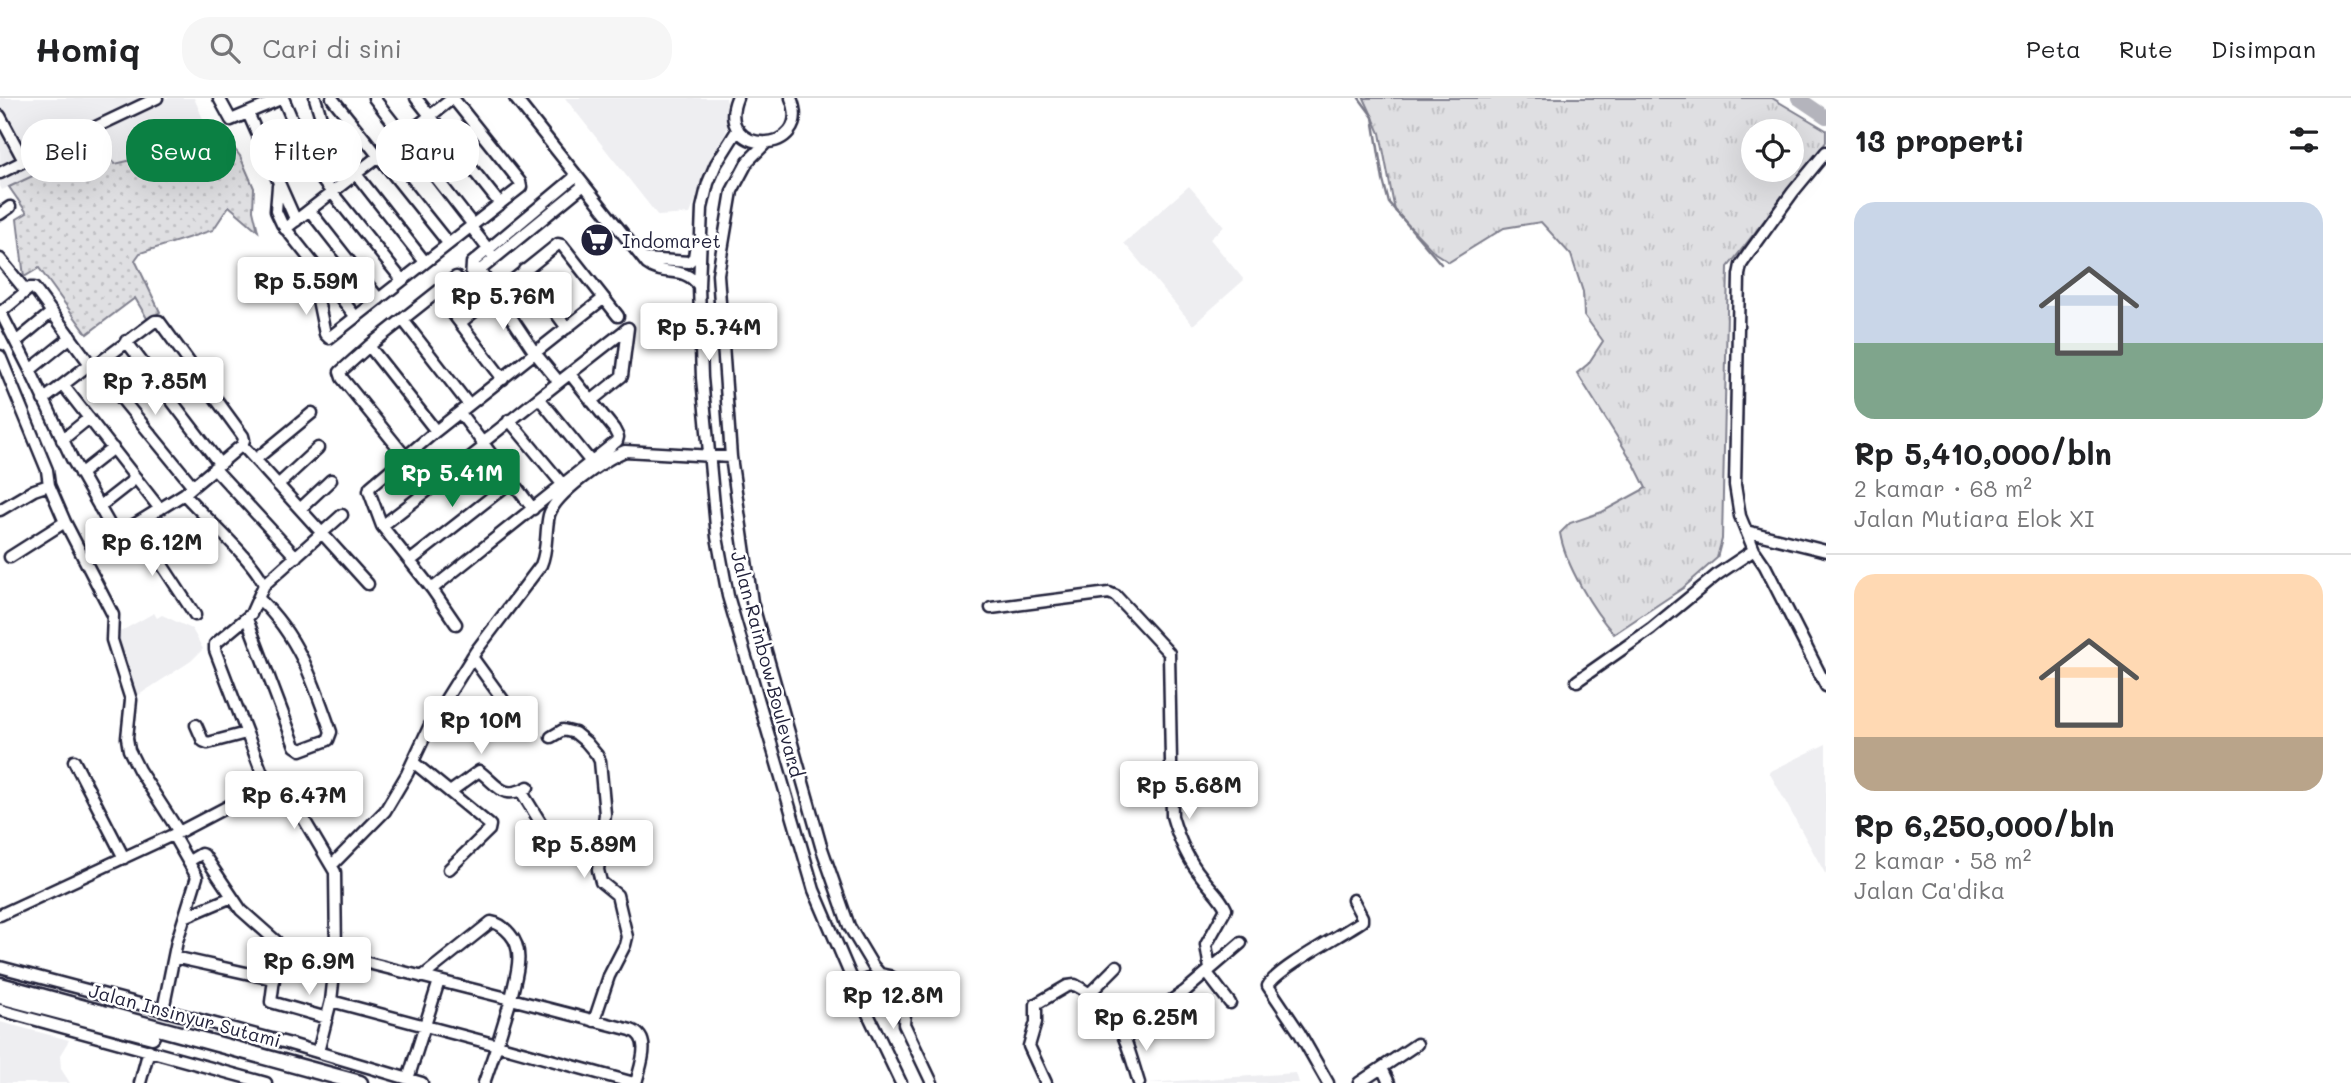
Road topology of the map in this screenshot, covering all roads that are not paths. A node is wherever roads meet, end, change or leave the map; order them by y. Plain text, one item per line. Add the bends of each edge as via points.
1 (157, 98) edge
2 (219, 98) edge
3 (251, 98) edge
4 (283, 98) edge
5 (315, 98) edge
6 (332, 98) edge
7 (373, 98) edge
8 (416, 98) edge
9 (453, 98) edge
10 (515, 98) edge
11 (736, 98) edge
12 (803, 98) edge
13 (793, 102) edge
14 (252, 111) junction
15 (0, 116) edge
16 (431, 117) junction
17 (112, 119) edge
18 (321, 119) edge
19 (390, 119) edge
20 (428, 119) edge
21 (738, 129) junction
22 (765, 144) junction
23 (1826, 152) edge
24 (376, 153) edge
25 (21, 155) edge
26 (376, 159) edge
27 (21, 162) edge
28 (362, 170) edge
29 (0, 173) edge
30 (576, 176) junction
31 (347, 182) edge
32 (362, 182) edge
33 (399, 182) edge
34 (439, 182) edge
35 (584, 185) junction
36 (278, 186) junction
37 (333, 193) junction
38 (500, 204) junction
39 (543, 204) junction
40 (10, 207) dead end
41 (702, 208) junction
42 (310, 211) junction
43 (551, 212) junction
44 (0, 214) edge
45 (296, 222) junction
46 (472, 226) junction
47 (523, 228) junction
48 (285, 229) junction
49 (448, 243) junction
50 (492, 253) junction
51 (0, 259) edge
52 (644, 259) junction
53 (310, 261) junction
54 (425, 262) junction
55 (524, 270) junction
56 (456, 277) dead end
57 (402, 280) junction
58 (699, 286) junction
59 (26, 291) junction
60 (437, 293) junction
61 (492, 297) junction
62 (604, 298) junction
63 (379, 299) junction
64 (0, 311) edge
65 (52, 312) junction
66 (618, 316) dead end
67 (356, 317) junction
68 (403, 320) junction
69 (460, 323) junction
70 (567, 328) junction
71 (71, 337) junction
72 (17, 341) junction
73 (126, 341) junction
74 (369, 346) junction
75 (535, 353) junction
76 (0, 356) edge
77 (93, 365) junction
78 (30, 370) junction
79 (569, 373) junction
80 (503, 379) junction
81 (558, 382) junction
82 (63, 385) junction
83 (539, 398) junction
84 (43, 400) junction
85 (592, 401) junction
86 (469, 405) junction
87 (312, 413) dead end
88 (460, 413) junction
89 (89, 418) junction
90 (509, 420) junction
91 (436, 431) junction
92 (62, 440) junction
93 (242, 445) junction
94 (484, 445) junction
95 (318, 448) dead end
96 (113, 449) junction
97 (405, 456) junction
98 (710, 457) junction
99 (731, 457) junction
100 (256, 459) junction
101 (591, 462) junction
102 (216, 465) junction
103 (80, 474) junction
104 (136, 478) junction
105 (331, 480) dead end
106 (512, 481) junction
107 (49, 485) junction
108 (278, 485) junction
109 (563, 485) junction
110 (193, 486) junction
111 (184, 494) junction
112 (99, 507) junction
113 (160, 509) junction
114 (300, 509) junction
115 (0, 510) edge
116 (530, 511) junction
117 (342, 515) dead end
118 (65, 523) junction
119 (136, 525) junction
120 (382, 526) junction
121 (1746, 531) junction
122 (323, 533) junction
123 (1754, 550) junction
124 (1826, 551) edge
125 (10, 557) dead end
126 (296, 557) junction
127 (410, 561) junction
128 (368, 584) dead end
129 (264, 585) junction
130 (432, 589) junction
131 (260, 599) junction
132 (992, 608) dead end
133 (195, 615) dead end
134 (247, 619) junction
135 (456, 624) dead end
136 (472, 657) junction
137 (1577, 681) dead end
138 (1826, 686) edge
139 (196, 725) dead end
140 (530, 727) dead end
141 (246, 733) junction
142 (551, 737) dead end
143 (74, 761) dead end
144 (413, 762) junction
145 (267, 786) junction
146 (450, 792) junction
147 (176, 833) junction
148 (566, 837) dead end
149 (124, 858) junction
150 (189, 861) junction
151 (332, 864) junction
152 (449, 869) dead end
153 (232, 897) junction
154 (1353, 900) dead end
155 (0, 915) edge
156 (187, 916) junction
157 (1241, 943) dead end
158 (336, 955) junction
159 (174, 957) junction
160 (1117, 966) dead end
161 (0, 967) edge
162 (1209, 971) junction
163 (880, 974) junction
164 (422, 977) junction
165 (273, 979) junction
166 (439, 981) junction
167 (0, 985) edge
168 (858, 993) junction
169 (1090, 993) junction
170 (0, 996) edge
171 (511, 999) junction
172 (331, 1001) junction
173 (1230, 1003) dead end
174 (0, 1010) edge
175 (163, 1010) junction
176 (327, 1018) junction
177 (594, 1021) junction
178 (426, 1027) junction
179 (1123, 1033) junction
180 (1417, 1044) dead end
181 (496, 1045) junction
182 (149, 1050) junction
183 (318, 1052) junction
184 (1382, 1068) junction
185 (408, 1079) junction
186 (141, 1083) edge
187 (265, 1083) edge
188 (326, 1083) edge
189 (360, 1083) edge
190 (422, 1083) edge
191 (484, 1083) edge
192 (635, 1083) edge
193 (901, 1083) edge
194 (932, 1083) edge
195 (1046, 1083) edge
196 (1139, 1083) edge
197 (1328, 1083) edge
198 (1359, 1083) edge
199 (1389, 1083) edge

1 - 17 street
2 - 14 street via 233,120
3 - 14 street
4 - 14 street
4 - 37 street via 311,163
5 - 18 street
6 - 24 street
7 - 19 street
8 - 16 street
9 - 16 street
9 - 38 street via 522,185
10 - 30 street
11 - 21 street via 733,114
12 - 13 street
13 - 22 street, Jalan Rainbow Boulevard via 791,129
14 - 36 street
15 - 25 street
16 - 20 street
16 - 38 street
21 - 22 street via 749,140
21 - 41 street, Jalan Rainbow Boulevard via 716,164
22 - 99 street, Jalan Rainbow Boulevard via 748,161 732,191 719,263
23 - 121 street via 1740,269 1735,485
26 - 28 street
27 - 29 street
30 - 35 street
30 - 39 street
31 - 37 street
32 - 54 street
33 - 49 street
34 - 46 street
35 - 43 street
35 - 52 street
36 - 45 street
36 - 48 street via 276,211
37 - 42 street
37 - 57 street
38 - 46 street
39 - 43 street
39 - 47 street
40 - 44 street
41 - 52 street via 695,253 689,262
41 - 58 street, Jalan Rainbow Boulevard
42 - 45 street
42 - 63 street
43 - 47 street
45 - 48 street
46 - 49 street
46 - 50 street
47 - 50 street
48 - 53 street
49 - 54 street
50 - 61 street via 476,267
51 - 59 street
52 - 58 street via 654,269 687,274
53 - 67 street
53 - 67 street via 326,336 331,337
54 - 57 street
55 - 61 street
55 - 62 street via 559,244
55 - 70 street
56 - 60 street
57 - 63 street
58 - 98 street, Jalan Rainbow Boulevard
59 - 64 street
59 - 65 street via 35,289
60 - 68 street
60 - 69 street
61 - 69 street
61 - 75 street
62 - 66 street
62 - 70 street
63 - 67 street
64 - 72 street
65 - 71 street
65 - 72 street
68 - 74 street
68 - 86 street
69 - 80 street
70 - 75 street
71 - 77 street
71 - 78 street
72 - 78 street
73 - 77 street
73 - 93 street via 147,324 159,321 243,436
73 - 102 street
74 - 91 street
74 - 97 street via 343,368 342,378
75 - 80 street
75 - 81 street
76 - 107 street
77 - 82 street
77 - 110 street
78 - 84 street
79 - 81 street
79 - 85 street
79 - 85 street via 628,328 622,376
80 - 86 street
81 - 83 street
82 - 84 street
82 - 89 street
83 - 90 street
83 - 101 street
84 - 92 street
85 - 101 street via 618,437
86 - 88 street
87 - 100 street
88 - 91 street
88 - 94 street
89 - 92 street
89 - 96 street
90 - 94 street
90 - 109 street
91 - 97 street
92 - 103 street
93 - 100 street
93 - 102 street
94 - 106 street
94 - 120 street
95 - 108 street
96 - 103 street
96 - 104 street
97 - 120 street via 369,489
98 - 99 street
98 - 136 street via 625,451 560,498 550,513 541,565
98 - 168 street, Jalan Rainbow Boulevard via 728,596 814,890
99 - 163 street, Jalan Rainbow Boulevard via 752,602 821,846 849,926
100 - 108 street
101 - 109 street
102 - 110 street
102 - 126 street
103 - 112 street
104 - 112 street
104 - 113 street
105 - 114 street
106 - 116 street
106 - 127 street
107 - 115 street
107 - 118 street
108 - 114 street
109 - 116 street
110 - 111 street
111 - 113 street
111 - 129 street
112 - 119 street via 116,536
113 - 119 street
114 - 122 street
116 - 130 street
117 - 122 street
118 - 125 street
118 - 147 street via 113,615 112,640 131,700 129,750
119 - 133 street
120 - 127 street
121 - 123 street
121 - 124 street
122 - 126 street
122 - 128 street
123 - 137 street
123 - 138 street
126 - 129 street
127 - 130 street
129 - 131 street
130 - 135 street
131 - 134 street
131 - 134 street via 304,659 331,732 328,740 301,750 295,746
132 - 162 street via 1109,593 1169,653 1172,816 1199,874 1226,909 1206,945
134 - 141 street via 214,646
136 - 140 street via 514,715
136 - 144 street
139 - 141 street via 208,743
141 - 145 street
142 - 177 street via 563,730 575,733 597,755 605,821 597,870 601,882 617,895 627,937
143 - 149 street
144 - 146 street
144 - 151 street via 384,811
145 - 147 street
145 - 151 street via 288,795
146 - 148 street via 480,771 505,792 524,789 547,833
146 - 152 street via 490,828
147 - 149 street
147 - 150 street
149 - 155 street
150 - 153 street via 204,855
150 - 156 street via 197,877
151 - 158 street
153 - 156 street
153 - 165 street via 276,941
154 - 197 street via 1362,921 1286,969 1268,986
156 - 159 street
157 - 162 street
158 - 164 street
158 - 172 street
159 - 165 street
159 - 175 street
160 - 169 street
161 - 175 street
162 - 173 street
162 - 179 street
163 - 168 street via 864,981
163 - 194 street via 902,984 907,992 904,1024
164 - 166 street
164 - 171 street via 483,926 495,922 519,947
165 - 176 street via 270,998 274,1003
166 - 171 street
166 - 178 street
167 - 189 highway, Jalan Insinyur Sutami
168 - 193 street, Jalan Rainbow Boulevard
169 - 179 street via 1107,1007
169 - 195 street via 1072,985 1036,1004 1029,1046
170 - 188 highway, Jalan Insinyur Sutami
171 - 177 street
171 - 181 street
172 - 176 street
172 - 178 street
174 - 182 street
175 - 183 street
176 - 183 street
177 - 192 street via 642,1036 643,1055
178 - 181 street
178 - 185 street
179 - 196 street
180 - 184 street
181 - 191 street
181 - 192 street
182 - 186 street
182 - 187 street
183 - 185 street
184 - 198 street
184 - 199 street
185 - 190 street

